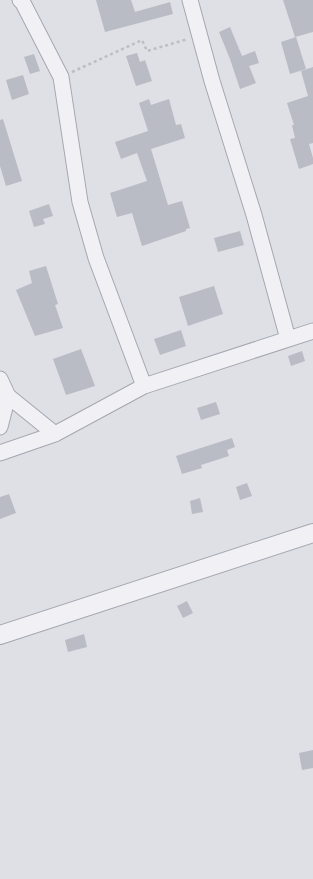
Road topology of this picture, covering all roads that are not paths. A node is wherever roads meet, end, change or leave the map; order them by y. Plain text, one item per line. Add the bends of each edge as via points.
1 (20, 0) edge
2 (190, 0) edge
3 (313, 331) edge
4 (288, 339) junction
5 (0, 379) edge
6 (144, 386) junction
7 (8, 396) junction
8 (0, 427) edge
9 (55, 434) junction
10 (0, 453) edge
11 (313, 533) edge
12 (0, 635) edge

1 - 6 street via 61,77 80,202 96,258
2 - 4 street
3 - 4 street
4 - 6 street
5 - 7 street
6 - 9 street
7 - 8 street
7 - 9 street
9 - 10 street
11 - 12 street

